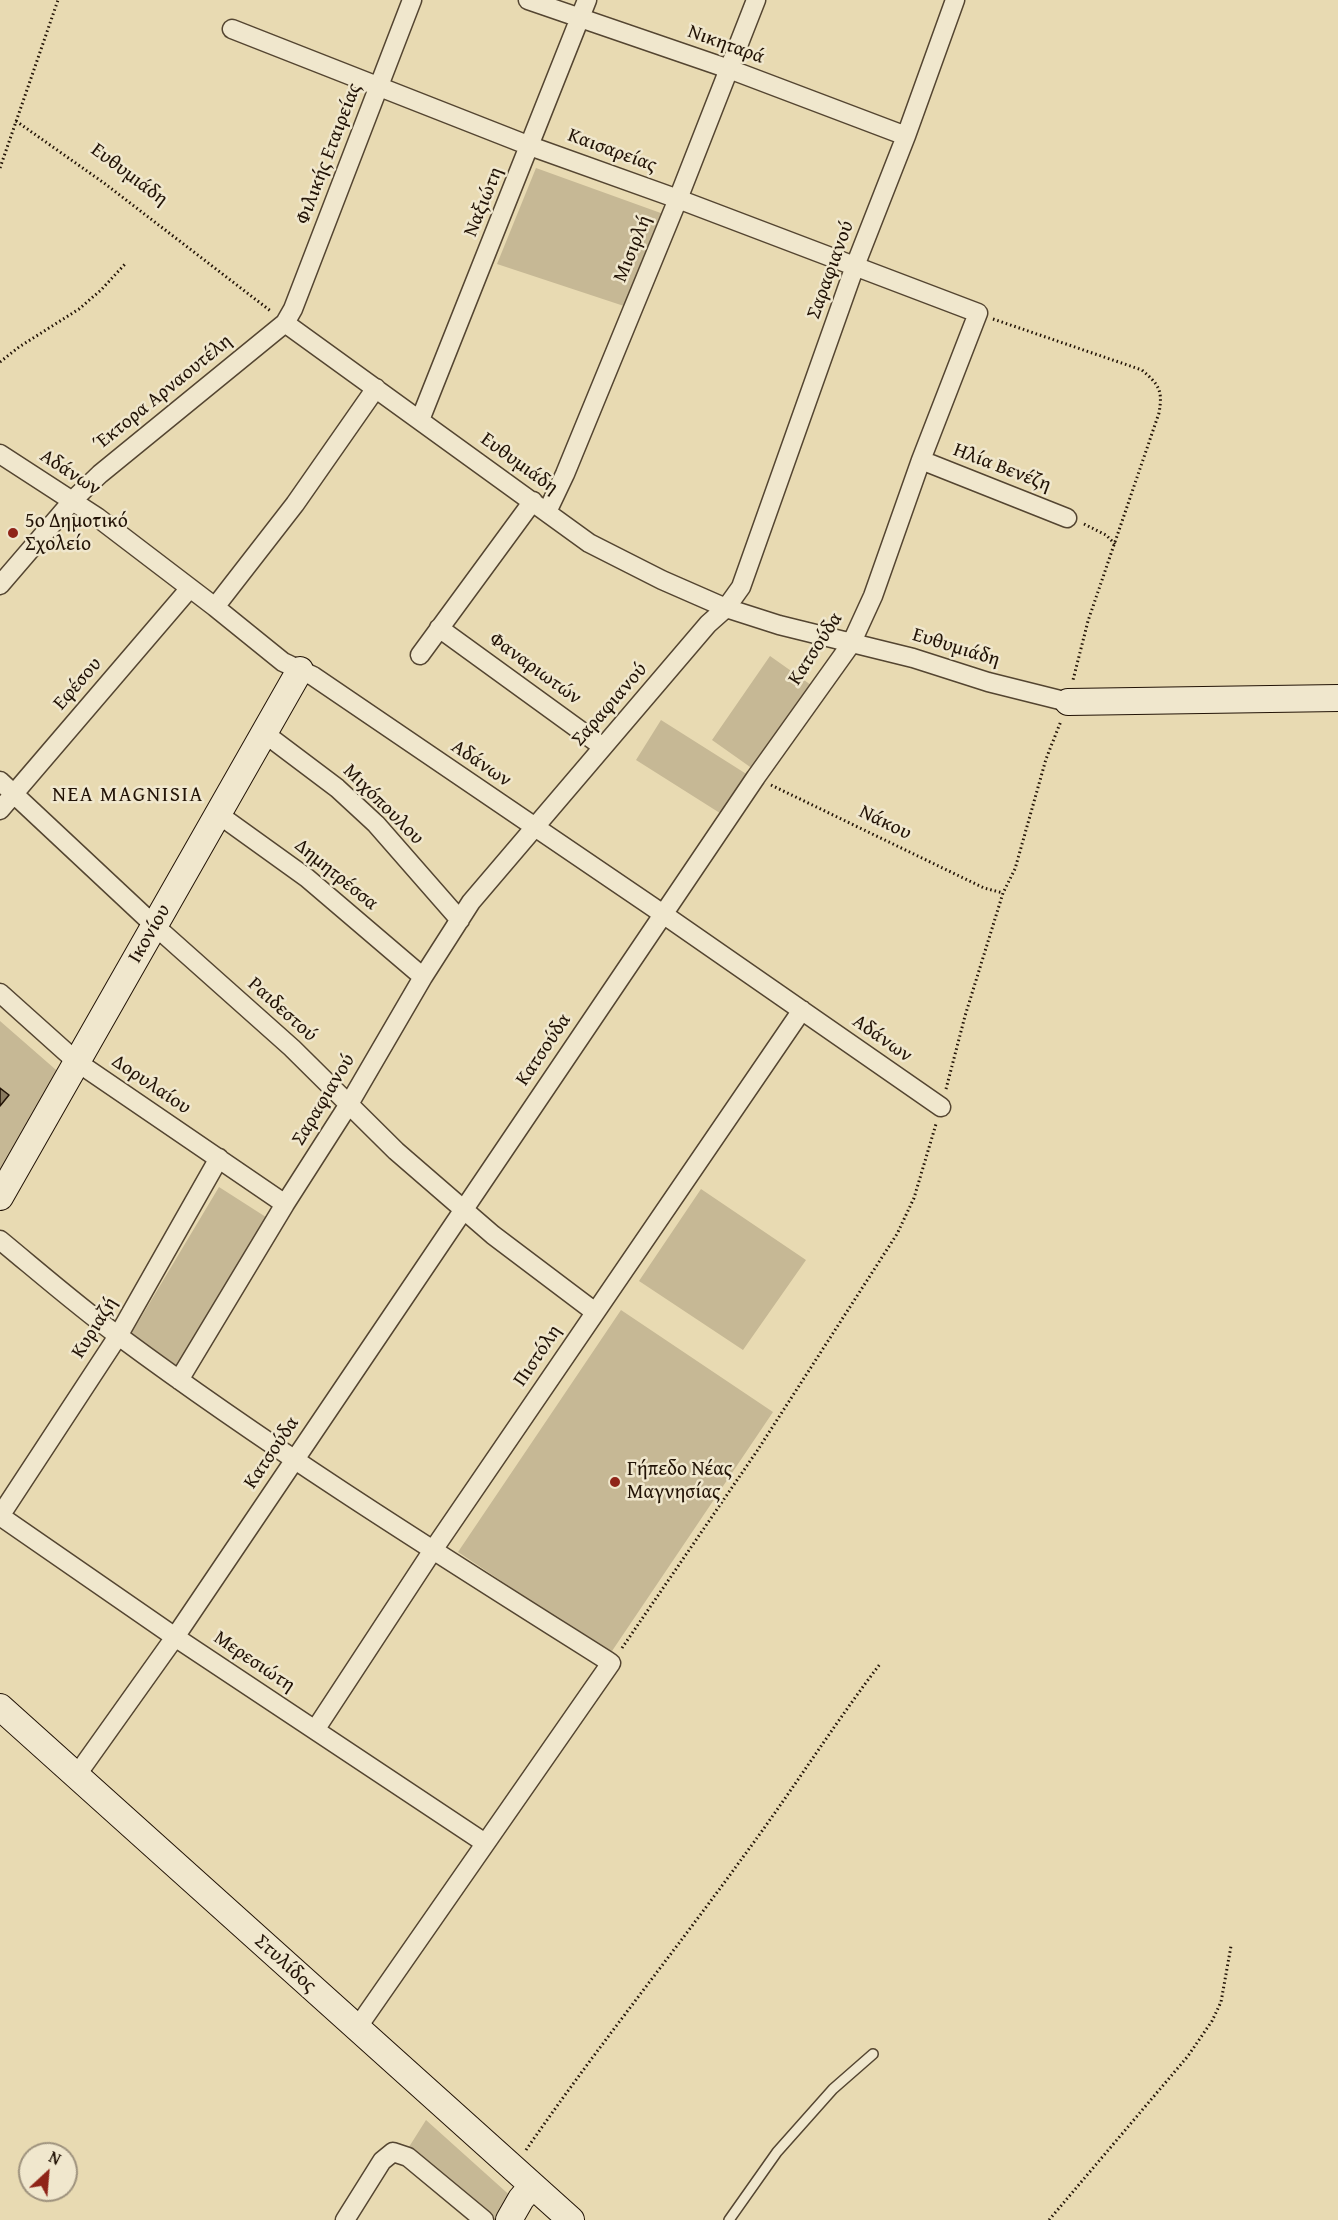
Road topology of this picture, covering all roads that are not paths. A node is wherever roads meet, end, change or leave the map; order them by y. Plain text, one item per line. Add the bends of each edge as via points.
1 (412, 0) edge
2 (528, 0) edge
3 (587, 0) edge
4 (756, 0) edge
5 (955, 0) edge
6 (580, 18) junction
7 (232, 29) dead end
8 (729, 69) junction
9 (379, 87) junction
10 (906, 136) junction
11 (530, 146) junction
12 (678, 199) junction
13 (855, 266) junction
14 (978, 313) joint
15 (285, 323) junction
16 (376, 388) junction
17 (420, 420) junction
18 (0, 454) edge
19 (921, 460) junction
20 (72, 500) junction
21 (540, 507) junction
22 (1067, 518) road end
23 (0, 585) edge
24 (190, 588) junction
25 (215, 607) junction
26 (726, 608) junction
27 (439, 628) junction
28 (850, 644) junction
29 (420, 655) dead end
30 (300, 670) junction
31 (1338, 698) edge
32 (1068, 702) joint
33 (264, 733) junction
34 (603, 747) junction
35 (0, 781) edge
36 (14, 793) junction
37 (0, 810) edge
38 (218, 814) junction
39 (534, 826) junction
40 (663, 914) junction
41 (460, 920) junction
42 (155, 926) junction
43 (423, 977) junction
44 (0, 993) edge
45 (802, 1010) junction
46 (77, 1062) junction
47 (349, 1104) junction
48 (941, 1107) road end
49 (219, 1158) junction
50 (0, 1197) edge
51 (285, 1204) junction
52 (463, 1210) junction
53 (0, 1240) edge
54 (595, 1312) junction
55 (118, 1336) junction
56 (179, 1380) junction
57 (295, 1459) junction
58 (0, 1516) edge
59 (433, 1550) junction
60 (176, 1637) junction
61 (0, 1707) edge
62 (315, 1730) junction
63 (76, 1776) junction
64 (485, 1842) junction
65 (357, 2028) junction
66 (873, 2054) dead end
67 (532, 2186) junction
68 (347, 2219) edge
69 (567, 2219) edge
70 (484, 2220) edge
71 (509, 2220) edge
72 (729, 2220) edge

1 - 9 street, Φιλικής Εταιρείας
2 - 6 street, Νικηταρά
3 - 6 street, Ναξιώτη
4 - 8 street, Μισιρλή
5 - 10 street, Σαραφιανού
6 - 8 street, Νικηταρά
6 - 11 street, Ναξιώτη
7 - 9 street, Καισαρείας
8 - 10 street, Νικηταρά
8 - 12 street, Μισιρλή
9 - 11 street, Καισαρείας
9 - 15 street, Φιλικής Εταιρείας
10 - 13 street, Σαραφιανού
11 - 12 street, Καισαρείας
11 - 17 street, Ναξιώτη
12 - 13 street, Καισαρείας
12 - 21 street, Μισιρλή via 565,474
13 - 14 street, Καισαρείας
13 - 26 street, Σαραφιανού via 741,587
14 - 19 street, Κατσούδα
15 - 16 street, Ευθυμιάδη
15 - 20 street, Έκτορα Αρναουτέλη
16 - 17 street, Ευθυμιάδη
16 - 25 street via 295,504
17 - 21 street, Ευθυμιάδη
18 - 20 street, Αδάνων
19 - 22 street, Ηλία Βενέζη
19 - 28 street, Κατσούδα via 873,596
20 - 23 street, Έκτορα Αρναουτέλη
20 - 24 street, Αδάνων
21 - 26 street, Ευθυμιάδη via 589,543
21 - 27 street, Μισιρλή
24 - 25 street, Αδάνων
24 - 36 street, Εφέσου
25 - 30 street, Αδάνων via 283,662
26 - 28 street, Ευθυμιάδη
26 - 34 street, Σαραφιανού
27 - 29 street, Μισιρλή
27 - 34 street, Φαναριωτών
28 - 32 street, Ευθυμιάδη
28 - 40 street, Κατσούδα
30 - 33 street, Ικονίου
30 - 39 street, Αδάνων
31 - 32 street
33 - 38 street, Ικονίου
33 - 41 street, Μιχόπουλου via 337,788 376,824
34 - 39 street, Σαραφιανού
35 - 36 street, Ραιδεστού
36 - 37 street, Εφέσου
36 - 42 street, Ραιδεστού
38 - 42 street, Ικονίου
38 - 43 street, Δημητρέσσα via 307,878
39 - 40 street, Αδάνων
39 - 41 street, Σαραφιανού
40 - 45 street, Αδάνων
40 - 52 street, Κατσούδα
41 - 43 street, Σαραφιανού
42 - 46 street, Ικονίου
42 - 47 street, Ραιδεστού
43 - 47 street, Σαραφιανού
44 - 46 street, Δορυλαίου
45 - 48 street, Αδάνων
45 - 54 street, Πιστόλη
46 - 49 street, Δορυλαίου
46 - 50 street, Ικονίου
47 - 51 street, Σαραφιανού
47 - 52 street, Ραιδεστού
49 - 51 street, Δορυλαίου
49 - 55 street, Κυριαζή
51 - 56 street, Σαραφιανού
52 - 54 street, Ραιδεστού
52 - 57 street, Κατσούδα
53 - 55 street
54 - 59 street, Πιστόλη
55 - 56 street
55 - 58 street, Κυριαζή
56 - 57 street
57 - 59 street
57 - 60 street, Κατσούδα
58 - 60 street, Μερεσιώτη
59 - 62 street, Πιστόλη
59 - 64 street via 611,1663
60 - 62 street, Μερεσιώτη
60 - 63 street, Κατσούδα
61 - 63 street, Στυλίδος
62 - 64 street, Μερεσιώτη
63 - 65 street, Στυλίδος
64 - 65 street
65 - 67 street, Στυλίδος
66 - 72 lane via 833,2089 777,2152
67 - 69 street, Στυλίδος
67 - 71 street
68 - 70 street via 382,2161 393,2152 408,2157

